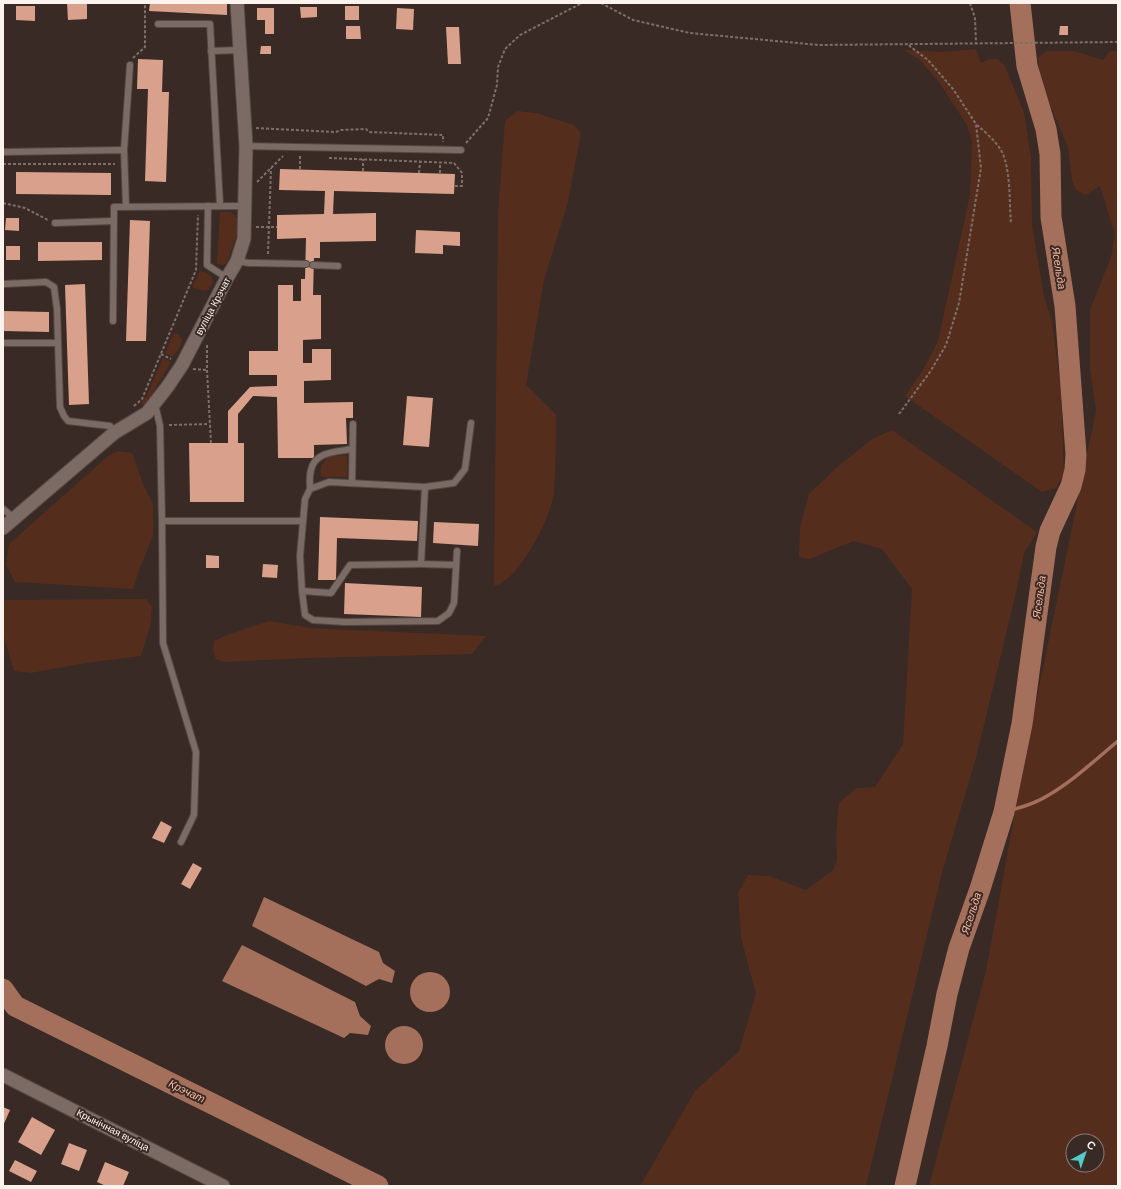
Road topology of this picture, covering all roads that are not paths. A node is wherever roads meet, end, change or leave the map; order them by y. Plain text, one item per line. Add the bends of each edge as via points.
1 (238, 3) edge
2 (158, 24) dead end
3 (240, 50) junction
4 (211, 51) junction
5 (130, 65) road end
6 (246, 146) junction
7 (124, 150) junction
8 (461, 150) road end
9 (3, 152) edge
10 (220, 205) junction
11 (126, 206) junction
12 (208, 206) junction
13 (245, 206) junction
14 (113, 221) junction
15 (55, 223) road end
16 (238, 261) junction
17 (306, 264) dead end
18 (313, 265) dead end
19 (338, 266) dead end
20 (227, 278) junction
21 (3, 284) edge
22 (113, 321) dead end
23 (58, 343) junction
24 (3, 344) edge
25 (155, 404) junction
26 (471, 423) dead end
27 (353, 424) dead end
28 (114, 433) junction
29 (352, 449) junction
30 (352, 483) junction
31 (425, 487) junction
32 (310, 489) junction
33 (3, 509) edge
34 (14, 518) junction
35 (162, 521) junction
36 (303, 521) junction
37 (3, 528) edge
38 (457, 551) dead end
39 (421, 564) junction
40 (456, 566) junction
41 (302, 591) junction
42 (181, 842) dead end
43 (3, 1075) edge
44 (223, 1186) edge

1 - 3 street, вуліца Крэчат
2 - 4 lane via 210,24
3 - 4 lane
3 - 6 street, вуліца Крэчат
4 - 10 lane
5 - 7 lane
6 - 8 lane
6 - 13 street, вуліца Крэчат
7 - 9 lane
7 - 11 lane
10 - 12 lane
10 - 13 lane
11 - 12 lane
11 - 14 lane via 114,207
12 - 20 lane via 207,265
13 - 16 street, вуліца Крэчат via 244,239
14 - 15 lane
14 - 22 lane
16 - 17 lane
16 - 20 street, вуліца Крэчат
18 - 19 lane
20 - 25 street, вуліца Крэчат via 182,365
21 - 23 lane via 46,282 54,287 58,309
23 - 24 lane
23 - 28 lane via 60,407 64,416 68,422 110,426
25 - 28 street, вуліца Крэчат via 147,413
25 - 35 lane via 160,426
26 - 31 lane via 465,469 454,483
27 - 29 lane
28 - 34 street, вуліца Крэчат
29 - 30 lane
29 - 32 lane via 323,454 311,470
30 - 31 lane
30 - 32 lane via 329,482
31 - 39 lane
32 - 36 lane via 305,499
33 - 34 lane
34 - 37 street, вуліца Крэчат
35 - 36 lane
35 - 42 lane via 163,643 196,752 194,815
36 - 41 lane via 300,556
38 - 40 lane
39 - 40 lane
39 - 41 lane via 350,565 331,594
40 - 41 lane via 454,603 448,613 438,621 313,620 306,615
43 - 44 street, Крынічная вуліца

